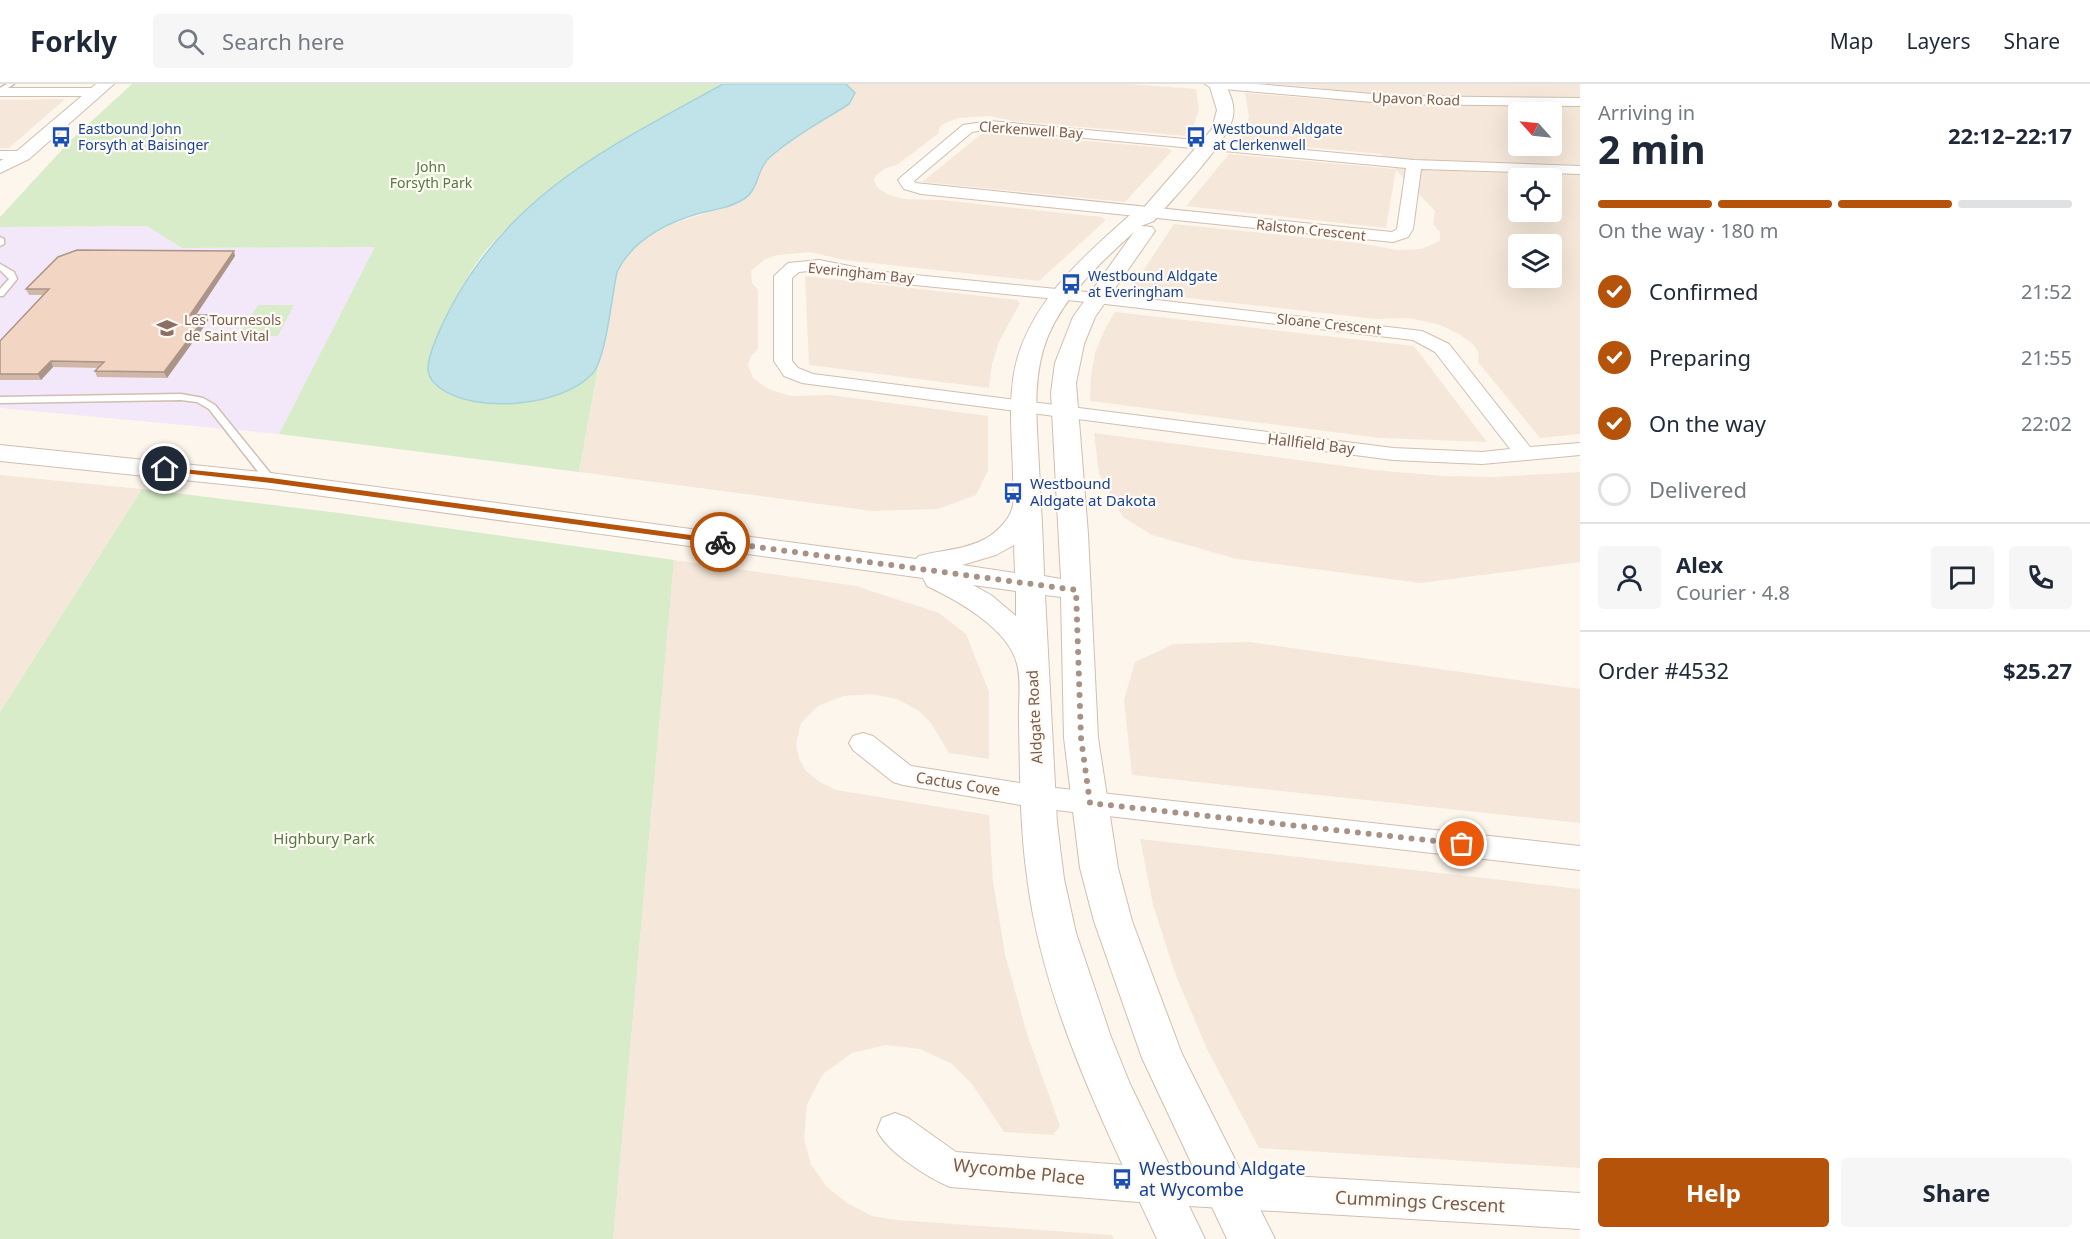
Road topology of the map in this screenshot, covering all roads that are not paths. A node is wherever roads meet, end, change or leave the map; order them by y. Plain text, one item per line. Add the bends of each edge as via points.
1 (11, 84) edge
2 (1211, 84) edge
3 (1217, 84) edge
4 (100, 88) edge
5 (0, 92) edge
6 (1580, 102) edge
7 (1208, 145) junction
8 (0, 155) edge
9 (23, 155) junction
10 (1414, 164) junction
11 (0, 168) edge
12 (1580, 170) edge
13 (0, 185) edge
14 (1148, 215) junction
15 (0, 266) edge
16 (0, 294) edge
17 (1079, 296) junction
18 (0, 400) edge
19 (1044, 409) junction
20 (1580, 449) edge
21 (0, 453) edge
22 (1525, 455) junction
23 (271, 481) junction
24 (1026, 509) junction
25 (894, 565) junction
26 (1029, 584) junction
27 (1076, 590) junction
28 (1033, 663) junction
29 (863, 743) dead end
30 (1064, 800) junction
31 (1580, 858) edge
32 (895, 1130) dead end
33 (1172, 1186) junction
34 (1227, 1190) junction
35 (1580, 1211) edge
36 (1181, 1239) edge
37 (1251, 1239) edge

1 - 5 lane
2 - 3 street, Upavon Road
3 - 6 street, Upavon Road via 1396,100
3 - 7 street, Aldgate Road via 1226,112 1224,124
4 - 5 street
4 - 9 street
7 - 10 street
7 - 14 street, Aldgate Road
7 - 14 street, Clerkenwell Bay via 973,126 906,180 909,186 921,189
8 - 9 street
9 - 11 street
9 - 13 street via 22,162
10 - 12 street
10 - 14 street, Ralston Crescent via 1406,229 1393,237
14 - 17 street, Aldgate Road via 1148,226
15 - 16 lane via 13,279
17 - 19 street, Aldgate Road via 1084,317 1069,353 1064,383
17 - 19 street, Everingham Bay via 875,276 819,265 794,267 783,276 783,361 790,372 809,379
17 - 22 street, Sloane Crescent via 1394,331 1428,339 1442,348
18 - 23 lane via 200,400 212,406
19 - 22 street, Hallfield Bay via 1393,454 1482,459
19 - 24 street, Aldgate Road
19 - 27 street, Aldgate Road
20 - 22 street, Hallfield Bay
21 - 23 street
23 - 25 street
24 - 25 street via 1003,540 983,550 940,561
24 - 26 street, Aldgate Road
25 - 26 street
25 - 28 street via 956,588 982,603 1017,634
26 - 27 street
26 - 28 street, Aldgate Road
27 - 30 street, Aldgate Road via 1081,738
28 - 30 street, Aldgate Road
29 - 30 street, Cactus Cove via 903,775
30 - 31 street, Cactus Cove
30 - 33 street, Aldgate Road via 1041,861 1050,914 1107,1084
30 - 34 street, Aldgate Road via 1102,878 1138,994 1164,1058
32 - 33 street, Wycombe Place via 950,1169
33 - 34 street, Cummings Crescent
33 - 36 street, Aldgate Road
34 - 35 street, Cummings Crescent
34 - 37 street, Aldgate Road

